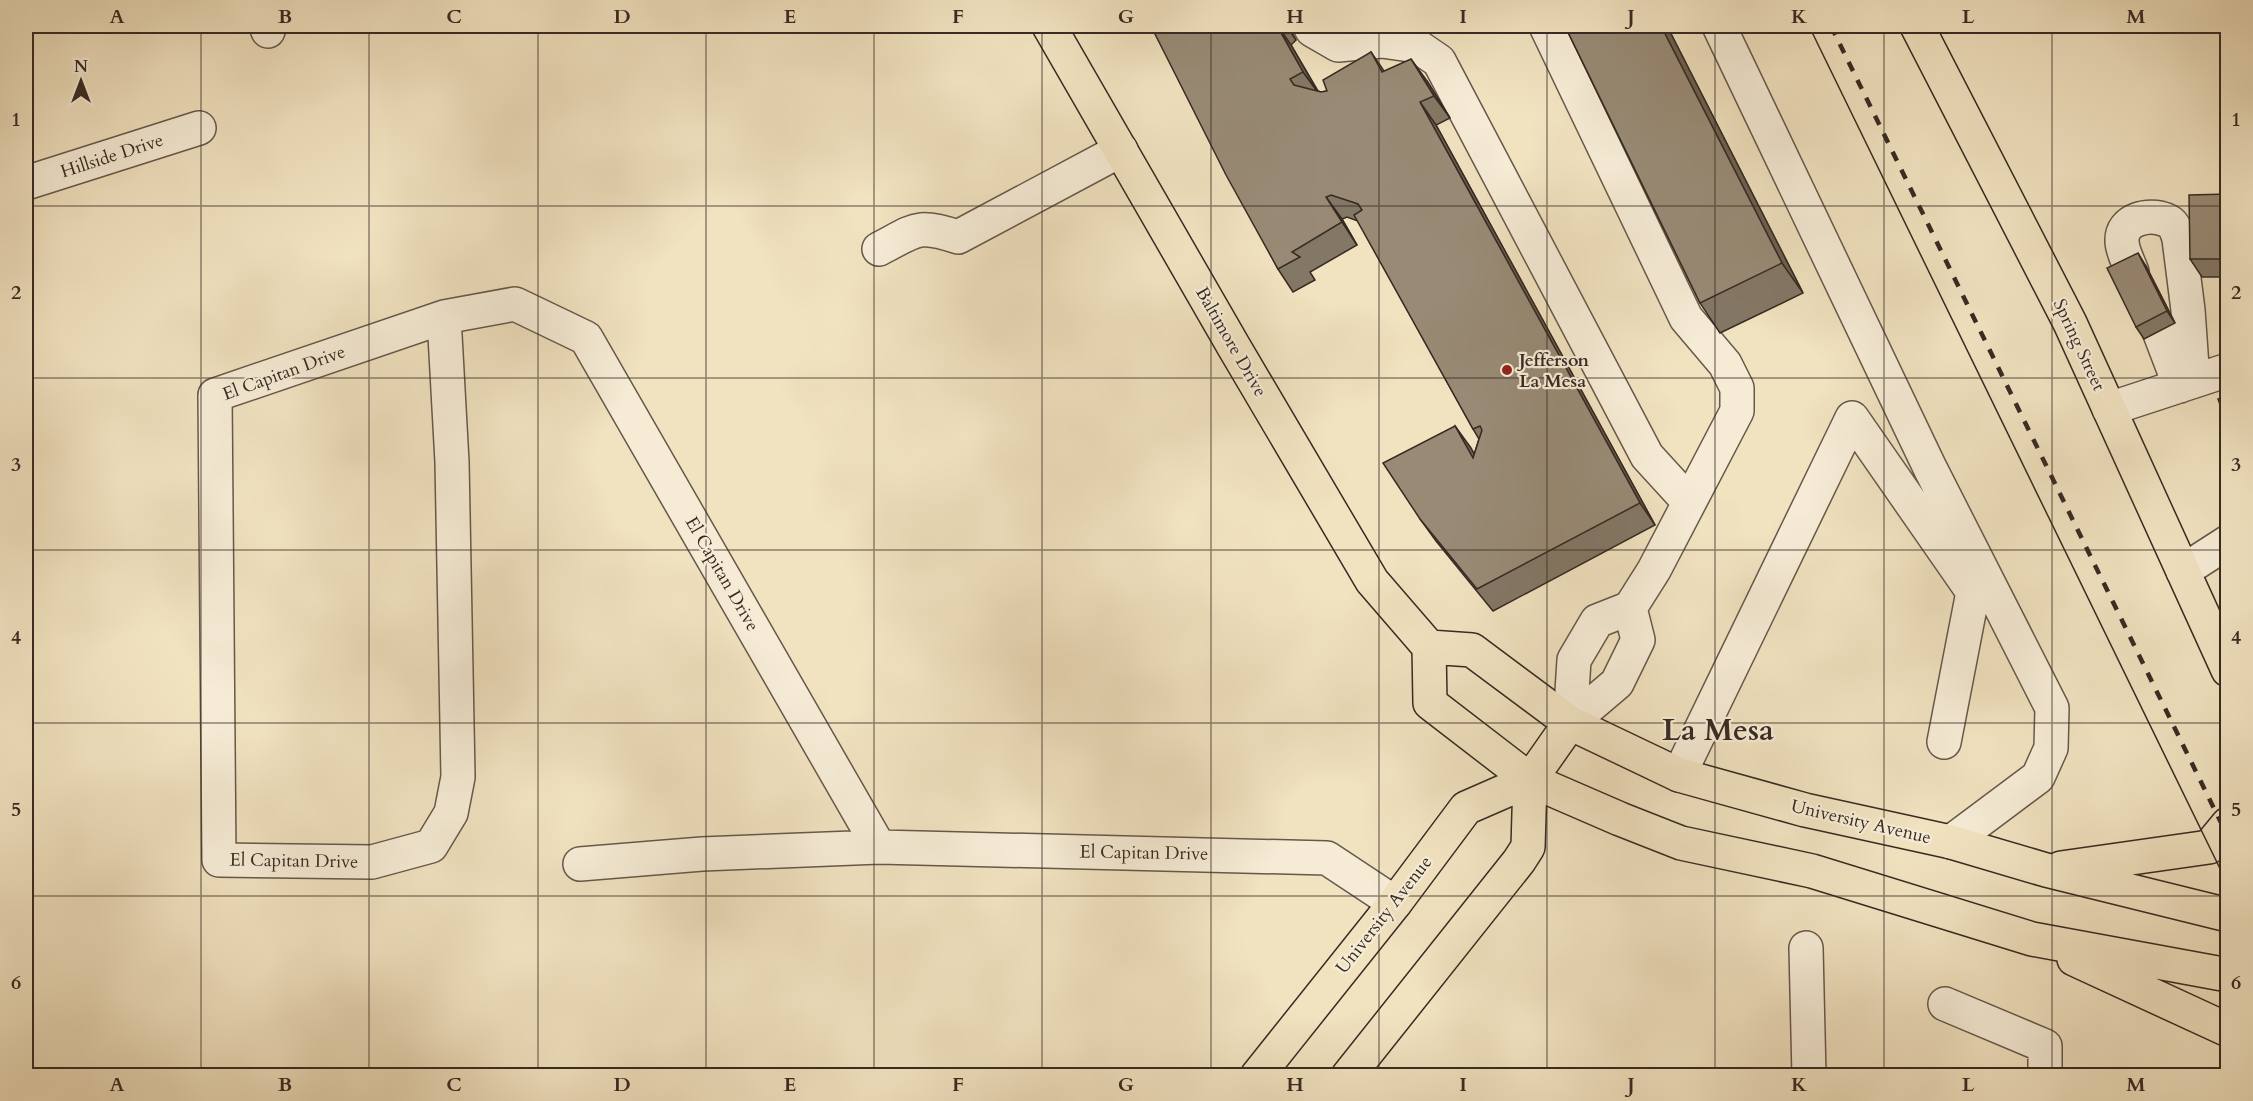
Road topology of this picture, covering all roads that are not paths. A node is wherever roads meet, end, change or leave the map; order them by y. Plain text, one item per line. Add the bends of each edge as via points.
1 (1049, 26) edge
2 (1310, 26) edge
3 (1546, 26) edge
4 (1719, 26) edge
5 (1917, 26) edge
6 (198, 128) dead end
7 (1121, 150) junction
8 (26, 183) edge
9 (879, 249) dead end
10 (2132, 272) edge
11 (444, 317) junction
12 (2159, 331) edge
13 (2228, 370) edge
14 (2187, 384) junction
15 (2109, 409) junction
16 (1689, 502) junction
17 (2228, 542) edge
18 (2183, 571) junction
19 (1630, 608) junction
20 (1429, 647) junction
21 (2228, 670) edge
22 (1570, 723) junction
23 (1944, 742) dead end
24 (1679, 775) junction
25 (1530, 780) junction
26 (2228, 824) edge
27 (1951, 842) junction
28 (879, 847) junction
29 (580, 864) dead end
30 (2046, 870) junction
31 (1395, 903) junction
32 (2228, 915) edge
33 (2032, 939) junction
34 (1806, 948) dead end
35 (2228, 975) edge
36 (1945, 1004) dead end
37 (2228, 1030) edge
38 (1257, 1076) edge
39 (1348, 1076) edge
40 (1809, 1076) edge
41 (2045, 1076) edge

1 - 7 main road, Baltimore Drive
2 - 16 street via 1338,45 1382,41 1417,46 1439,61 1647,456
3 - 16 street via 1686,318 1725,364 1737,388 1737,411
4 - 27 street via 1930,468 2052,708 2051,748 2038,777
5 - 15 main road, Spring Street via 2070,323
6 - 8 street, Hillside Drive
7 - 9 street via 958,237 932,228 919,229
7 - 20 main road, Baltimore Drive via 1372,581
10 - 14 street via 2121,242 2128,224 2137,219 2166,220 2179,239 2188,310
11 - 11 street, El Capitan Drive via 215,395 219,860 372,862 431,846 451,813 458,777 452,462
11 - 28 street, El Capitan Drive via 515,304 586,338
12 - 14 street
13 - 14 street
14 - 15 street
15 - 18 main road, Spring Street
16 - 19 street
17 - 18 street
18 - 21 main road, Spring Street
19 - 22 street via 1638,640 1617,683
19 - 22 street via 1597,621 1574,660
20 - 22 main road via 1472,650
20 - 25 main road via 1430,703
22 - 24 main road, University Avenue
22 - 25 main road
23 - 24 street via 1973,592 1852,418
24 - 27 main road, University Avenue via 1805,810
25 - 31 main road, University Avenue via 1466,808
25 - 33 main road via 1681,843 1812,871
25 - 39 main road via 1528,847
26 - 30 main road via 2209,847
27 - 30 main road, University Avenue
28 - 29 street, El Capitan Drive via 702,854
28 - 31 street, El Capitan Drive via 1327,858
30 - 32 main road, University Avenue
31 - 38 main road, University Avenue
33 - 35 main road
33 - 37 main road
34 - 40 street
36 - 41 street via 2045,1046

